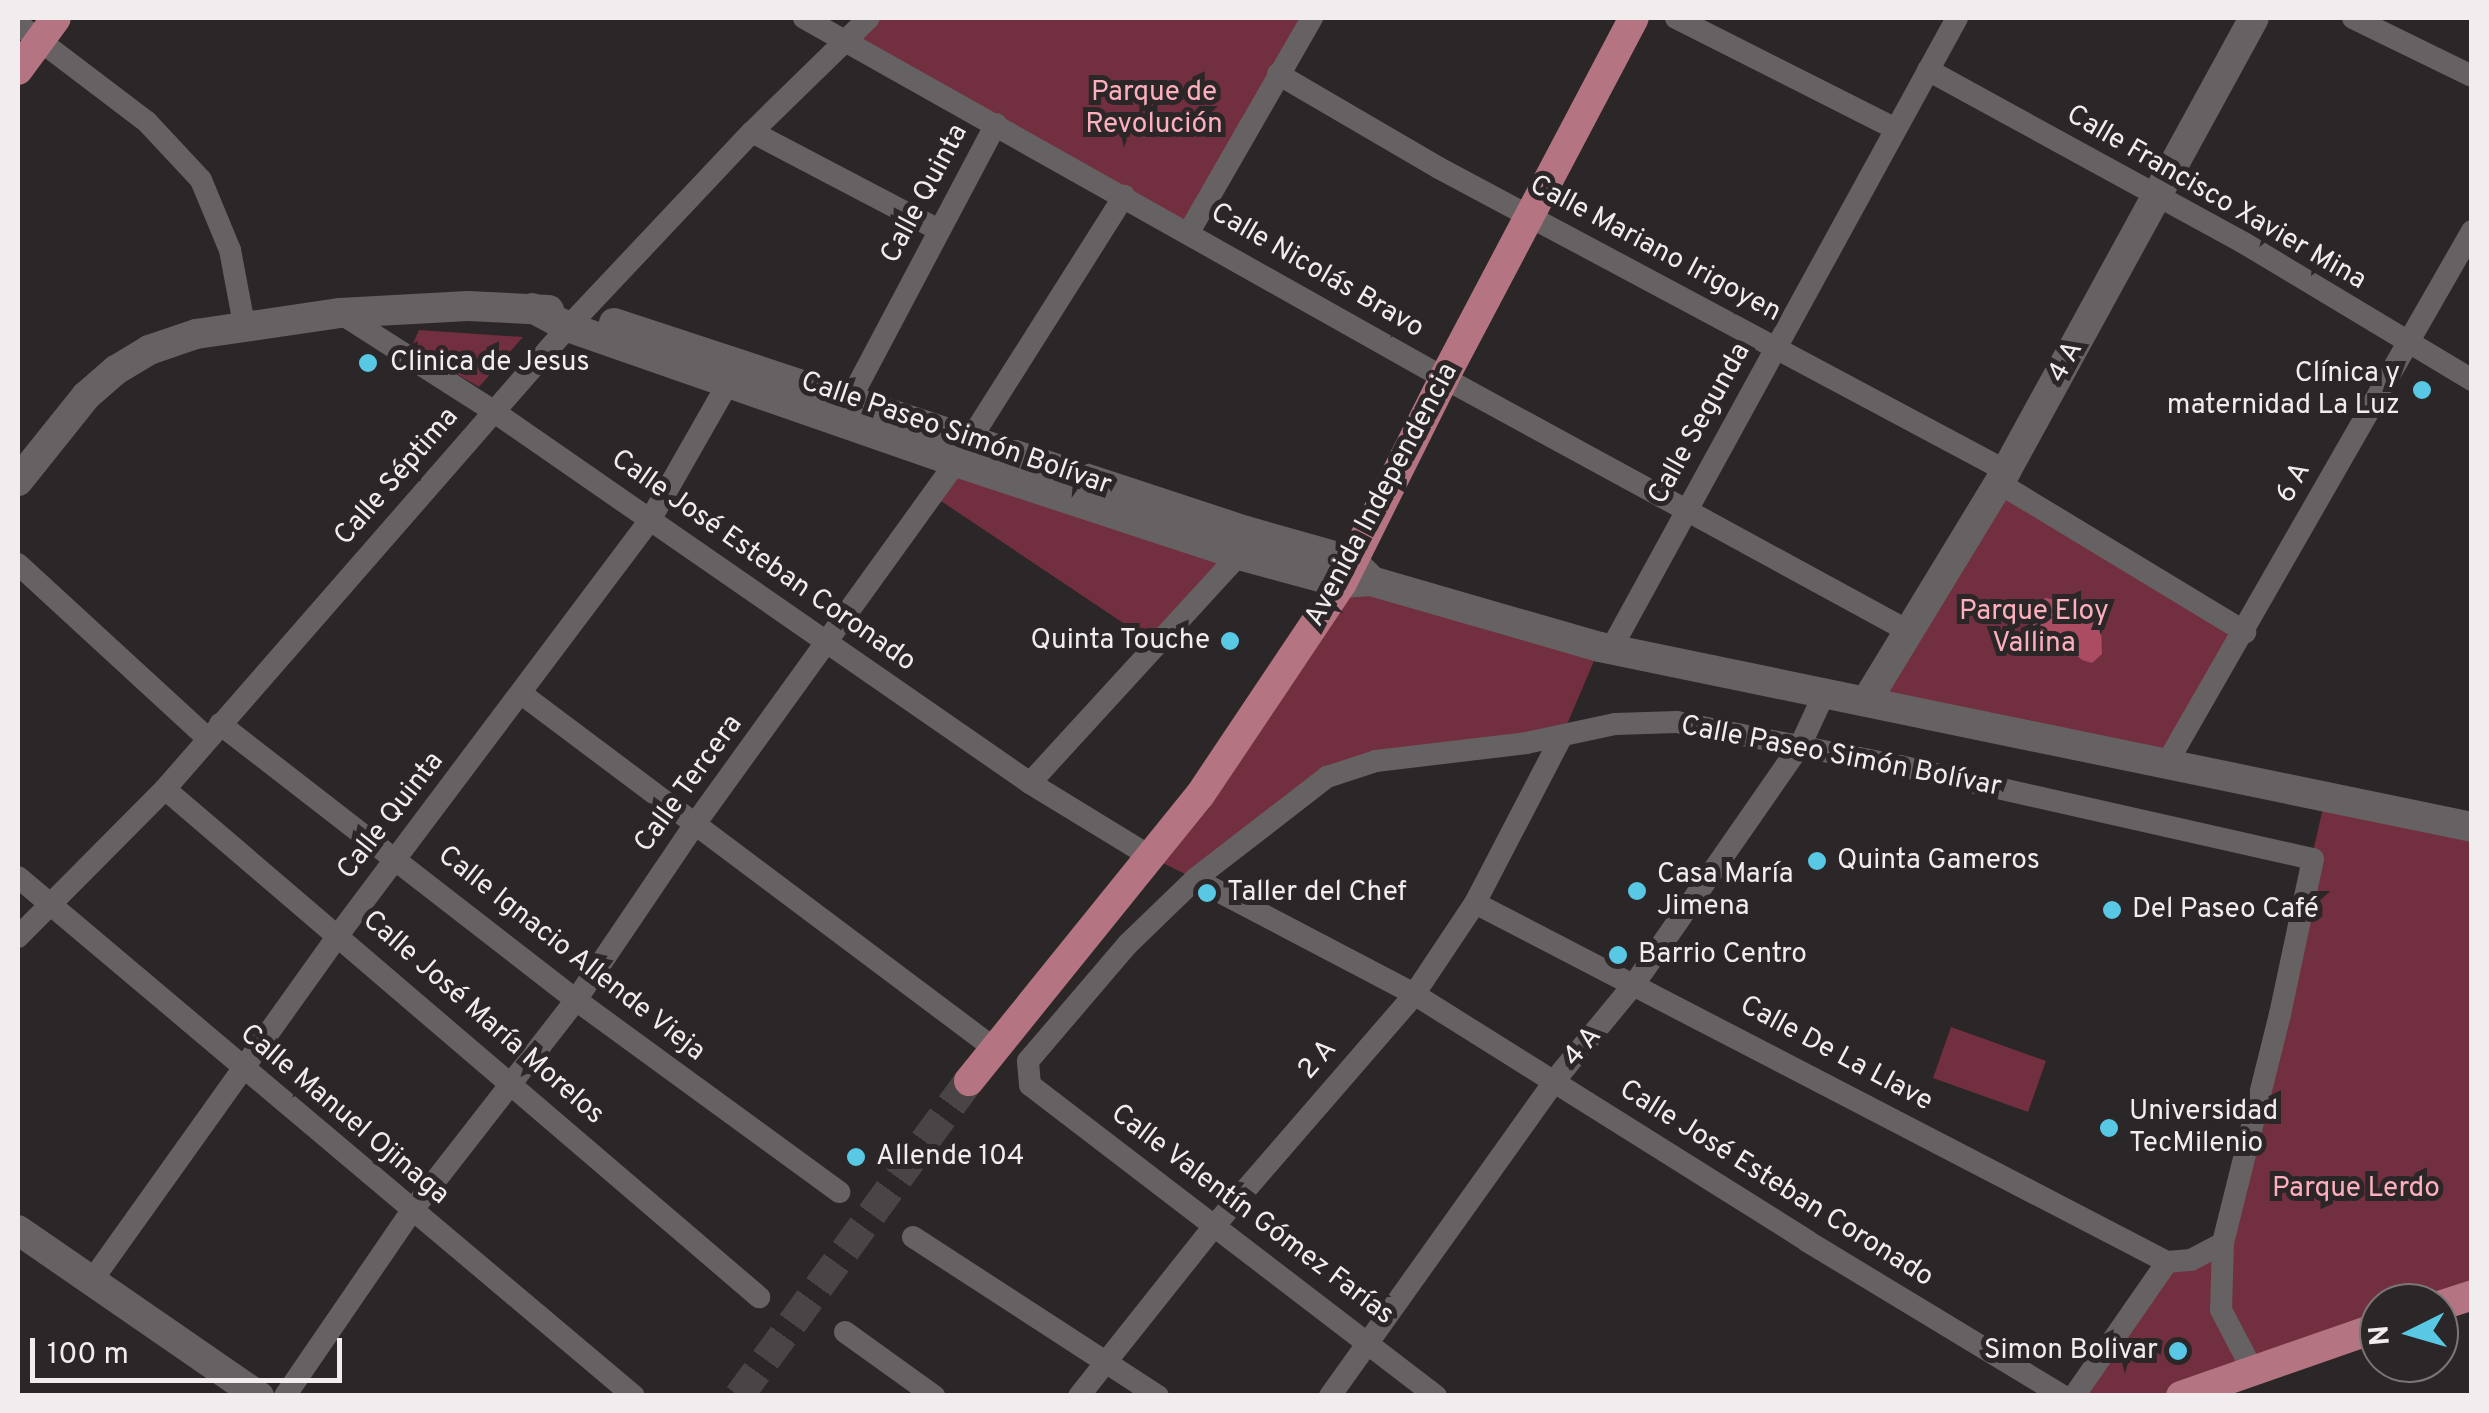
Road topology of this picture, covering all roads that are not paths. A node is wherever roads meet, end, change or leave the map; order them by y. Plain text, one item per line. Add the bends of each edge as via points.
1 (804, 18) edge
2 (869, 18) edge
3 (1312, 18) edge
4 (1634, 18) edge
5 (1676, 18) edge
6 (1957, 18) edge
7 (2254, 18) edge
8 (2353, 18) edge
9 (38, 26) edge
10 (848, 41) junction
11 (18, 70) edge
12 (1928, 70) junction
13 (1278, 74) junction
14 (2472, 76) edge
15 (996, 124) junction
16 (1896, 129) junction
17 (752, 132) junction
18 (2156, 195) junction
19 (1124, 196) junction
20 (1529, 217) junction
21 (939, 230) junction
22 (2472, 231) edge
23 (1189, 232) junction
24 (340, 312) junction
25 (575, 320) junction
26 (244, 324) junction
27 (2406, 345) junction
28 (1776, 346) junction
29 (734, 373) junction
30 (1444, 378) junction
31 (2472, 380) edge
32 (845, 409) junction
33 (493, 411) junction
34 (963, 450) junction
35 (2003, 477) junction
36 (18, 480) edge
37 (1686, 512) junction
38 (650, 520) junction
39 (1239, 555) junction
40 (18, 564) edge
41 (1355, 575) junction
42 (1908, 631) junction
43 (2244, 632) junction
44 (829, 642) junction
45 (1611, 649) junction
46 (1825, 692) junction
47 (522, 695) junction
48 (1867, 700) junction
49 (213, 731) junction
50 (1562, 736) junction
51 (1800, 746) junction
52 (2167, 763) junction
53 (1030, 784) junction
54 (165, 789) junction
55 (695, 824) junction
56 (2472, 827) edge
57 (397, 858) junction
58 (1152, 858) junction
59 (18, 877) edge
60 (1195, 879) junction
61 (1475, 904) junction
62 (49, 905) junction
63 (339, 934) junction
64 (18, 937) edge
65 (1635, 983) junction
66 (1414, 994) junction
67 (576, 1000) junction
68 (996, 1049) junction
69 (243, 1068) junction
70 (1555, 1080) junction
71 (969, 1081) tunnel mouth
72 (514, 1083) junction
73 (1030, 1085) joint
74 (839, 1192) dead end
75 (410, 1212) junction
76 (1214, 1224) junction
77 (18, 1230) edge
78 (913, 1237) dead end
79 (2223, 1244) junction
80 (2167, 1262) junction
81 (93, 1279) junction
82 (759, 1297) dead end
83 (845, 1332) dead end
84 (2359, 1334) edge
85 (1370, 1341) junction
86 (1104, 1362) junction
87 (2253, 1371) junction
88 (259, 1396) edge
89 (285, 1396) edge
90 (634, 1396) edge
91 (934, 1396) edge
92 (1079, 1396) edge
93 (1158, 1396) edge
94 (1330, 1396) edge
95 (1436, 1396) edge
96 (2063, 1396) edge
97 (2074, 1396) edge
98 (2182, 1396) edge

1 - 10 street, Calle Nicolás Bravo
2 - 10 street, Calle Séptima
3 - 13 street
4 - 20 main road, Avenida Independencia
5 - 16 street
6 - 12 street, Calle Segunda
7 - 18 main road, 4 A
8 - 14 street
9 - 11 main road
9 - 26 street via 201,180 230,250
10 - 15 street, Calle Nicolás Bravo
10 - 17 street, Calle Séptima
12 - 16 street, Calle Segunda
12 - 18 street, Calle Francisco Xavier Mina
13 - 20 street, Calle Mariano Irigoyen
13 - 23 street
15 - 19 street, Calle Nicolás Bravo
15 - 21 street, Calle Quinta
16 - 28 street, Calle Segunda
17 - 21 street
17 - 25 street, Calle Séptima
18 - 27 street, Calle Francisco Xavier Mina
18 - 35 main road, 4 A
19 - 23 street, Calle Nicolás Bravo
19 - 34 street, Calle Tercera
20 - 28 street, Calle Mariano Irigoyen
20 - 30 main road, Avenida Independencia
21 - 32 street, Calle Quinta
22 - 27 street, 6 A
23 - 30 street, Calle Nicolás Bravo
24 - 25 main road, Calle Paseo Simón Bolívar via 532,308
24 - 26 main road, Calle Paseo Simón Bolívar
24 - 33 street, Calle José Esteban Coronado
25 - 29 main road, Calle Paseo Simón Bolívar
25 - 33 street, Calle Séptima
26 - 36 main road, Calle Paseo Simón Bolívar via 149,350 116,370 86,396
27 - 31 street, Calle Francisco Xavier Mina
27 - 43 street, 6 A
28 - 35 street, Calle Mariano Irigoyen
28 - 37 street, Calle Segunda
29 - 32 main road, Calle Paseo Simón Bolívar
29 - 38 street, Calle Quinta
30 - 37 street, Calle Nicolás Bravo
30 - 41 main road, Avenida Independencia
32 - 34 main road, Calle Paseo Simón Bolívar
33 - 38 street, Calle José Esteban Coronado
33 - 49 street, Calle Séptima
34 - 39 main road, Calle Paseo Simón Bolívar
34 - 41 main road, Calle Paseo Simón Bolívar via 1246,531
34 - 44 street, Calle Tercera
35 - 42 main road, 4 A
35 - 43 street, Calle Mariano Irigoyen
37 - 42 street, Calle Nicolás Bravo
37 - 45 street, Calle Segunda
38 - 44 street, Calle José Esteban Coronado
38 - 47 street, Calle Quinta
39 - 41 main road, Calle Paseo Simón Bolívar
39 - 53 street
40 - 49 street, Calle Ignacio Allende Vieja
41 - 45 main road, Calle Paseo Simón Bolívar
41 - 58 main road, Avenida Independencia
42 - 48 main road, 4 A
43 - 52 street, 6 A
44 - 53 street, Calle José Esteban Coronado
44 - 55 street, Calle Tercera
45 - 46 main road, Calle Paseo Simón Bolívar
46 - 48 main road, Calle Paseo Simón Bolívar
46 - 51 street, 4 A
47 - 55 street
47 - 57 street, Calle Quinta
48 - 52 main road, Calle Paseo Simón Bolívar
49 - 54 street, Calle Séptima
49 - 57 street, Calle Ignacio Allende Vieja
50 - 51 street, Calle Paseo Simón Bolívar via 1615,724 1677,722
50 - 60 street, Calle Paseo Simón Bolívar via 1345,769
50 - 61 street, 2 A
51 - 65 street, 4 A
51 - 79 street, Calle Paseo Simón Bolívar via 2312,859
52 - 56 main road, Calle Paseo Simón Bolívar
53 - 58 street, Calle José Esteban Coronado
54 - 62 street, Calle Séptima
54 - 63 street, Calle José María Morelos
55 - 67 street, Calle Tercera
55 - 68 street
57 - 63 street, Calle Quinta
57 - 67 street, Calle Ignacio Allende Vieja
58 - 68 main road, Avenida Independencia
59 - 62 street, Calle Manuel Ojinaga
60 - 66 street, Calle José Esteban Coronado
60 - 73 street, Calle Paseo Simón Bolívar via 1128,944 1028,1061
61 - 65 street, Calle De La Llave
61 - 66 street, 2 A
62 - 64 street, Calle Séptima
62 - 69 street, Calle Manuel Ojinaga
63 - 69 street, Calle Quinta
63 - 72 street, Calle José María Morelos
65 - 70 street, 4 A
65 - 80 street, Calle De La Llave
66 - 70 street, Calle José Esteban Coronado
66 - 76 street, 2 A
67 - 72 street, Calle Tercera
67 - 74 street, Calle Ignacio Allende Vieja
68 - 71 main road, Avenida Independencia
69 - 75 street, Calle Manuel Ojinaga
69 - 81 street, Calle Quinta
70 - 85 street, 4 A
70 - 96 street, Calle José Esteban Coronado
72 - 75 street, Calle Tercera
72 - 82 street, Calle José María Morelos
73 - 76 street, Calle Valentín Gómez Farías
75 - 89 street, Calle Tercera
75 - 90 street, Calle Manuel Ojinaga
76 - 85 street, Calle Valentín Gómez Farías
76 - 86 street, 2 A
77 - 81 main road
78 - 86 street
79 - 80 street via 2190,1260
79 - 87 street via 2220,1310
80 - 97 street
81 - 88 main road
83 - 91 street
84 - 87 main road
85 - 94 street, 4 A
85 - 95 street, Calle Valentín Gómez Farías
86 - 92 street, 2 A
86 - 93 street
87 - 98 main road

